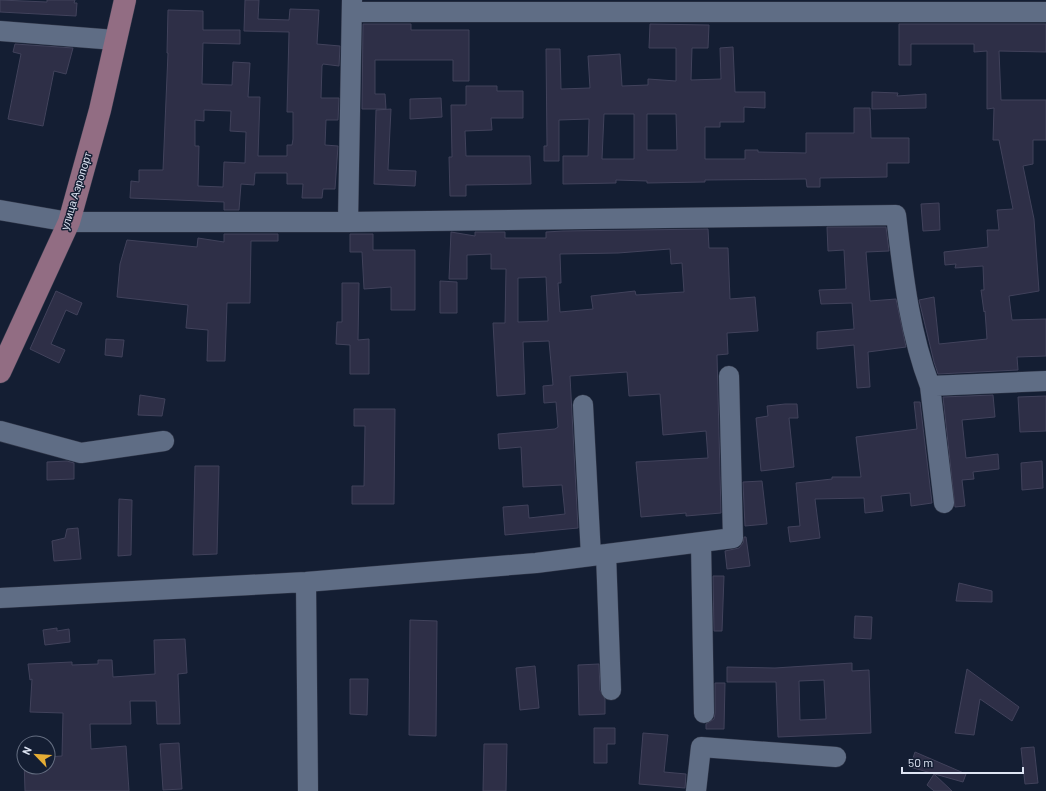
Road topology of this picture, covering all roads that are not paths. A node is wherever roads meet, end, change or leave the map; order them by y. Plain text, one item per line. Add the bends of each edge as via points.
1 (125, 0) edge
2 (352, 6) edge
3 (1046, 12) edge
4 (0, 31) edge
5 (115, 40) junction
6 (0, 210) edge
7 (69, 222) junction
8 (348, 222) junction
9 (0, 372) edge
10 (729, 376) dead end
11 (1046, 381) edge
12 (930, 386) junction
13 (583, 405) dead end
14 (0, 431) edge
15 (164, 441) dead end
16 (944, 503) dead end
17 (701, 542) junction
18 (599, 555) junction
19 (306, 582) junction
20 (0, 598) edge
21 (611, 690) dead end
22 (704, 713) dead end
23 (836, 757) dead end
24 (308, 791) edge
25 (696, 791) edge

1 - 5 main road, улица Аэропорт
2 - 3 street
2 - 8 street
4 - 5 street
5 - 7 main road, улица Аэропорт via 100,110
6 - 7 street
7 - 8 street
7 - 9 main road, улица Аэропорт
8 - 12 street via 896,215 911,324
10 - 17 street via 733,538
11 - 12 street
12 - 16 street
13 - 18 street
14 - 15 street via 82,453
17 - 18 street
17 - 22 street
18 - 19 street via 536,563
18 - 21 street
19 - 20 street
19 - 24 street
23 - 25 street via 701,747

